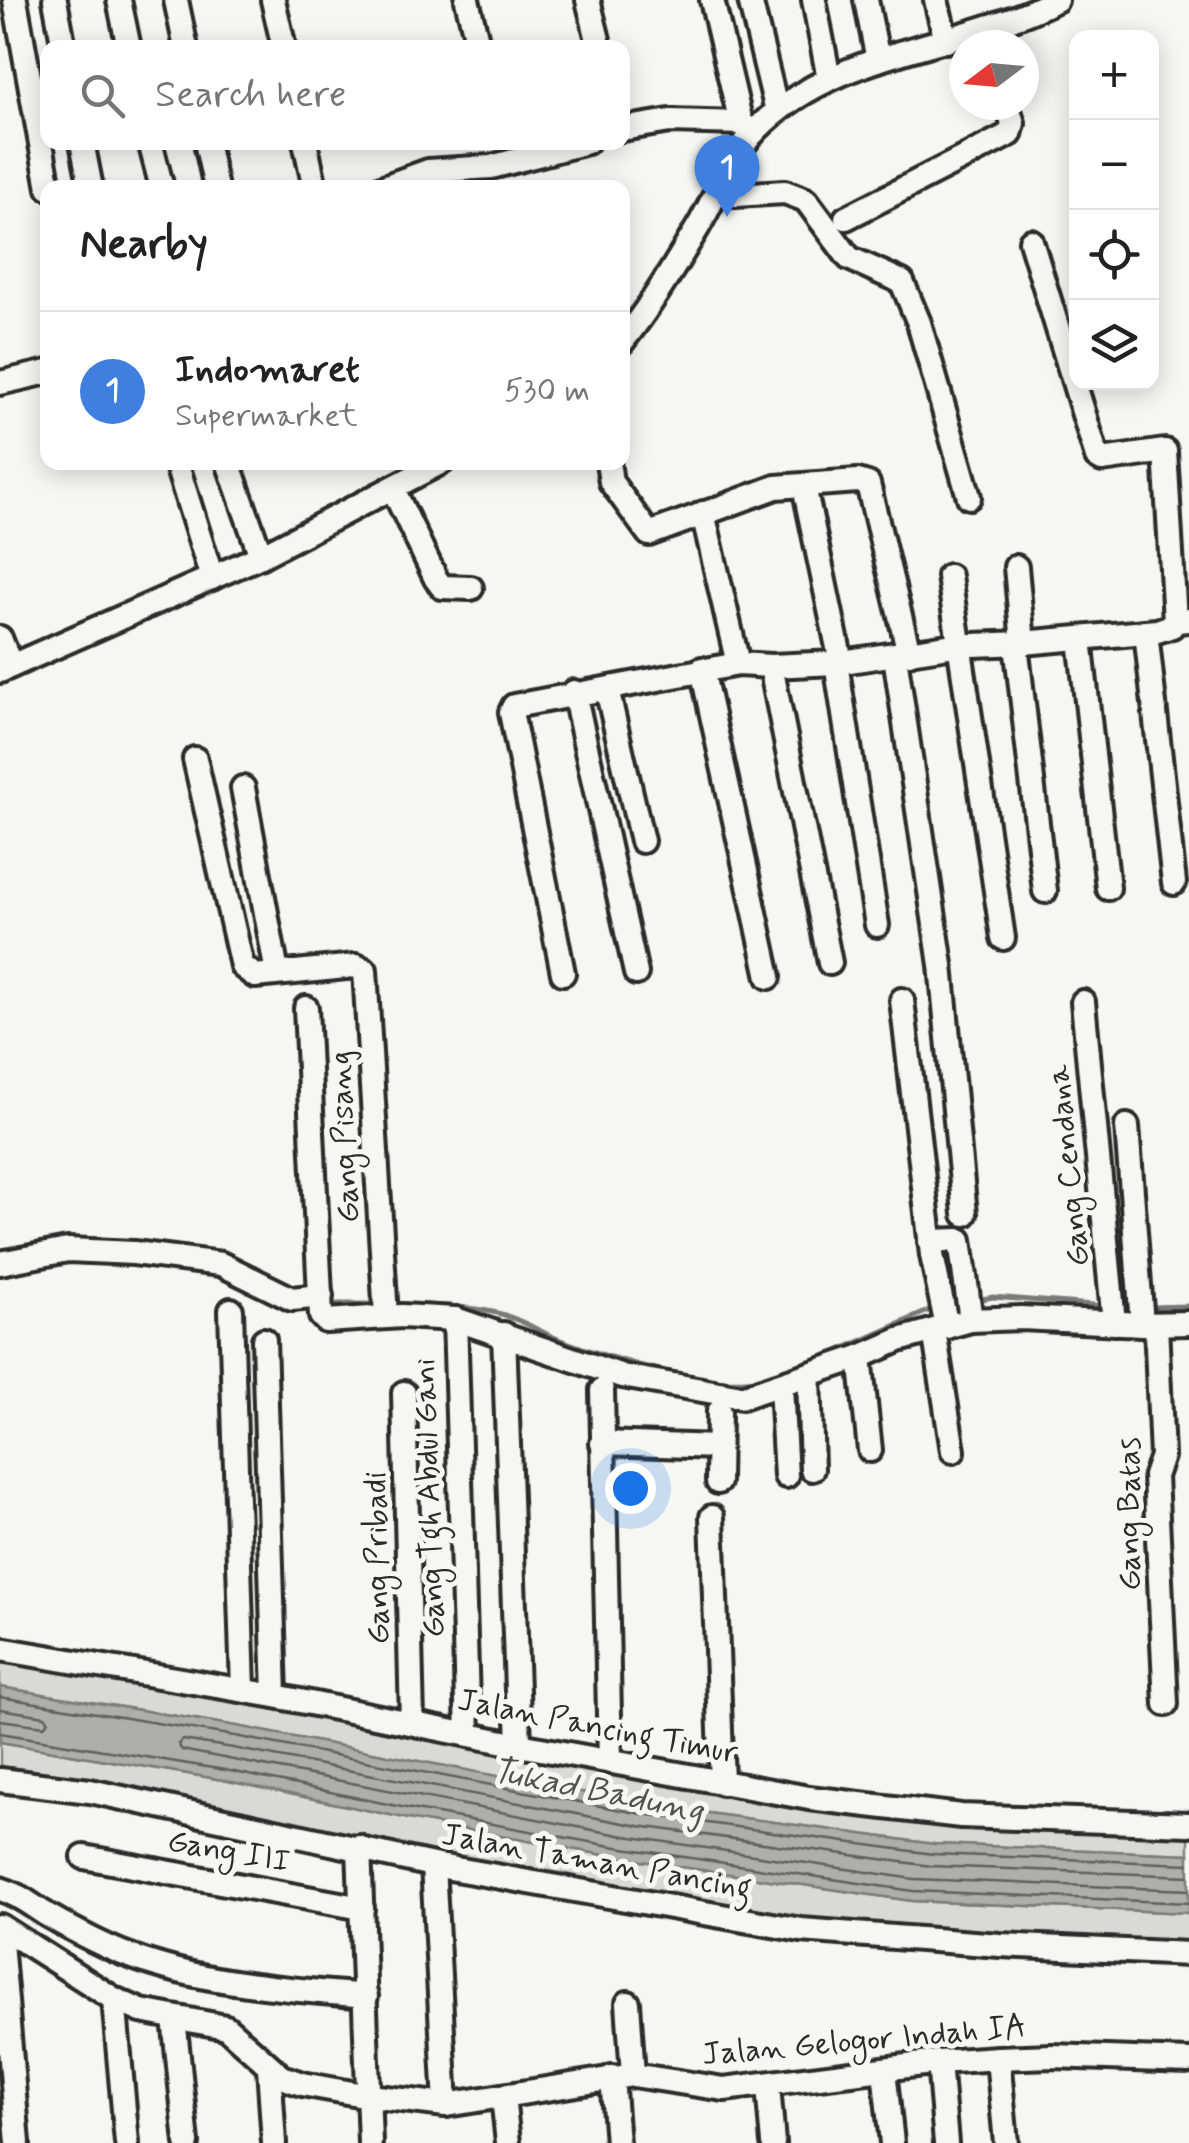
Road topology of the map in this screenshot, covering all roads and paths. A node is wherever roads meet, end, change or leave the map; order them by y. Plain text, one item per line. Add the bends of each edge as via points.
1 (14, 0) edge
2 (55, 0) edge
3 (119, 0) edge
4 (176, 0) edge
5 (273, 0) edge
6 (468, 0) edge
7 (588, 0) edge
8 (712, 0) edge
9 (750, 0) edge
10 (814, 0) edge
11 (866, 0) edge
12 (936, 0) edge
13 (1056, 0) edge
14 (1020, 8) edge
15 (993, 30) edge
16 (62, 40) edge
17 (127, 40) edge
18 (184, 40) edge
19 (282, 40) edge
20 (477, 40) edge
21 (598, 40) edge
22 (946, 41) junction
23 (949, 41) edge
24 (878, 60) junction
25 (829, 79) junction
26 (777, 111) junction
27 (1012, 120) edge
28 (747, 127) junction
29 (630, 128) edge
30 (40, 140) edge
31 (42, 150) edge
32 (84, 150) edge
33 (152, 150) edge
34 (208, 150) edge
35 (307, 150) edge
36 (508, 152) edge
37 (48, 180) edge
38 (89, 180) edge
39 (160, 180) edge
40 (214, 180) edge
41 (313, 180) edge
42 (404, 180) edge
43 (718, 189) junction
44 (846, 218) dead end
45 (1031, 240) dead end
46 (630, 330) edge
47 (40, 374) edge
48 (0, 382) edge
49 (178, 470) edge
50 (231, 470) edge
51 (427, 470) edge
52 (609, 470) edge
53 (804, 486) junction
54 (393, 489) junction
55 (969, 497) dead end
56 (703, 513) junction
57 (261, 556) junction
58 (1016, 567) dead end
59 (949, 576) dead end
60 (212, 578) junction
61 (472, 588) dead end
62 (1182, 621) edge
63 (1146, 632) junction
64 (0, 638) edge
65 (1080, 639) junction
66 (1020, 644) junction
67 (959, 645) junction
68 (902, 654) junction
69 (838, 663) junction
70 (738, 664) junction
71 (771, 666) junction
72 (5, 668) edge
73 (702, 668) junction
74 (607, 689) junction
75 (574, 692) junction
76 (194, 758) dead end
77 (242, 788) dead end
78 (642, 841) dead end
79 (1174, 883) dead end
80 (1108, 888) dead end
81 (1045, 891) dead end
82 (876, 924) dead end
83 (1003, 938) dead end
84 (830, 963) dead end
85 (276, 973) junction
86 (563, 973) dead end
87 (636, 973) dead end
88 (768, 977) dead end
89 (902, 1000) dead end
90 (1084, 1002) dead end
91 (306, 1008) dead end
92 (1127, 1126) dead end
93 (964, 1214) dead end
94 (930, 1241) junction
95 (0, 1263) edge
96 (321, 1304) junction
97 (385, 1309) junction
98 (231, 1310) dead end
99 (970, 1310) junction
100 (1114, 1313) junction
101 (1146, 1317) junction
102 (455, 1319) junction
103 (941, 1319) junction
104 (1189, 1323) edge
105 (504, 1334) junction
106 (264, 1340) dead end
107 (860, 1357) junction
108 (809, 1376) junction
109 (781, 1386) junction
110 (602, 1390) dead end
111 (404, 1394) dead end
112 (719, 1412) dead end
113 (602, 1442) junction
114 (718, 1448) junction
115 (870, 1450) dead end
116 (953, 1451) dead end
117 (812, 1469) dead end
118 (786, 1476) dead end
119 (718, 1482) dead end
120 (712, 1517) dead end
121 (0, 1649) edge
122 (243, 1690) junction
123 (275, 1696) junction
124 (1166, 1704) dead end
125 (412, 1722) junction
126 (468, 1734) junction
127 (518, 1745) junction
128 (610, 1762) junction
129 (0, 1780) edge
130 (722, 1783) junction
131 (1189, 1824) edge
132 (359, 1848) junction
133 (84, 1857) dead end
134 (433, 1865) junction
135 (0, 1889) edge
136 (362, 1908) junction
137 (0, 1928) edge
138 (1189, 1954) edge
139 (366, 1996) junction
140 (114, 1999) junction
141 (628, 2003) dead end
142 (174, 2018) junction
143 (998, 2058) junction
144 (1188, 2061) edge
145 (939, 2062) junction
146 (269, 2067) junction
147 (1189, 2069) edge
148 (884, 2070) junction
149 (622, 2076) junction
150 (768, 2086) junction
151 (369, 2096) junction
152 (504, 2096) junction
153 (446, 2104) junction
154 (18, 2143) edge
155 (127, 2143) edge
156 (187, 2143) edge
157 (274, 2143) edge
158 (370, 2143) edge
159 (508, 2143) edge
160 (617, 2143) edge
161 (773, 2143) edge
162 (892, 2143) edge
163 (946, 2143) edge
164 (1006, 2143) edge

1 - 30 street
2 - 16 street
3 - 17 street
4 - 18 street
5 - 19 street
6 - 20 street
7 - 21 street
8 - 28 street
9 - 26 street
10 - 25 street
11 - 24 street
12 - 22 street
13 - 14 street
14 - 15 street
22 - 23 street
22 - 24 street
24 - 25 street
25 - 26 street
26 - 28 street
27 - 44 street via 1010,134
28 - 29 street via 670,121
28 - 43 street
31 - 37 street
32 - 38 street
33 - 39 street
34 - 40 street
35 - 41 street
36 - 42 street via 491,168 428,171
43 - 46 street
43 - 55 street via 735,195 785,192 806,200 849,258 902,282
45 - 62 street via 1097,457 1165,451
47 - 48 street
49 - 60 street
50 - 57 street
51 - 54 street
52 - 56 street via 649,534
53 - 56 street via 776,487
53 - 68 street via 870,486
53 - 69 street
54 - 57 street
54 - 61 street via 442,587
56 - 70 street
57 - 60 street
58 - 66 street
59 - 67 street
60 - 72 street
62 - 63 street
63 - 65 street
63 - 79 street
64 - 72 street
65 - 66 street
65 - 80 street
66 - 67 street
66 - 81 street
67 - 68 street
67 - 83 street
68 - 69 street
68 - 93 street
69 - 71 street
69 - 82 street
70 - 71 street
70 - 73 street
71 - 84 street
73 - 74 street
73 - 88 street
74 - 75 street
74 - 78 street
75 - 86 street via 511,712
75 - 87 street
76 - 85 street via 242,966 255,976
77 - 85 street
85 - 97 street, Gang Pisang via 365,970
89 - 94 street
90 - 100 street, Gang Cendana
91 - 96 street
92 - 101 street, Gang Batas
94 - 99 street via 960,1240
94 - 103 street
95 - 96 street via 68,1250 221,1264 292,1299
96 - 97 street via 326,1321
97 - 102 street
98 - 122 street
99 - 100 street via 1020,1318
99 - 103 street
100 - 101 street
101 - 104 street
101 - 124 street, Gang Batas via 1162,1456 1155,1476
102 - 105 street
102 - 126 street, Gang Tgh Abdul Gani
103 - 107 street
103 - 116 street
105 - 109 street via 622,1376 728,1397
105 - 127 street
106 - 123 street
107 - 108 street
107 - 115 street
108 - 109 street
108 - 117 street
109 - 118 street
110 - 113 street
111 - 125 street, Gang Pribadi
112 - 114 street
113 - 114 street
113 - 128 street
114 - 119 street
120 - 130 street
121 - 122 street, Jalan Pancing Timur
122 - 123 street, Jalan Pancing Timur
123 - 125 street, Jalan Pancing Timur
125 - 126 street, Jalan Pancing Timur
126 - 127 street, Jalan Pancing Timur
127 - 128 street, Jalan Pancing Timur
128 - 130 street, Jalan Pancing Timur
129 - 132 street, Jalan Taman Pancing via 90,1791
130 - 131 street, Jalan Pancing Timur via 962,1816
132 - 134 street, Jalan Taman Pancing
132 - 136 street
133 - 136 street, Gang III
134 - 138 street, Jalan Taman Pancing via 801,1930
134 - 153 street
135 - 139 street via 130,1956 171,1968 272,1988
136 - 139 street
137 - 140 street, Jalan Gelogor Indah IA
137 - 154 street
139 - 151 street
140 - 142 street, Jalan Gelogor Indah IA
140 - 155 street
141 - 149 street
142 - 146 street, Jalan Gelogor Indah IA via 226,2027
142 - 156 street
143 - 144 street, Jalan Gelogor Indah IA
143 - 145 street, Jalan Gelogor Indah IA
143 - 164 street
144 - 147 street
145 - 148 street, Jalan Gelogor Indah IA
145 - 163 street
146 - 151 street, Jalan Gelogor Indah IA via 302,2084
146 - 157 street
148 - 150 street, Jalan Gelogor Indah IA
148 - 162 street
149 - 150 street, Jalan Gelogor Indah IA via 724,2089
149 - 152 street, Jalan Gelogor Indah IA
149 - 160 street
150 - 161 street
151 - 153 street, Jalan Gelogor Indah IA
151 - 158 street
152 - 153 street, Jalan Gelogor Indah IA
152 - 159 street

